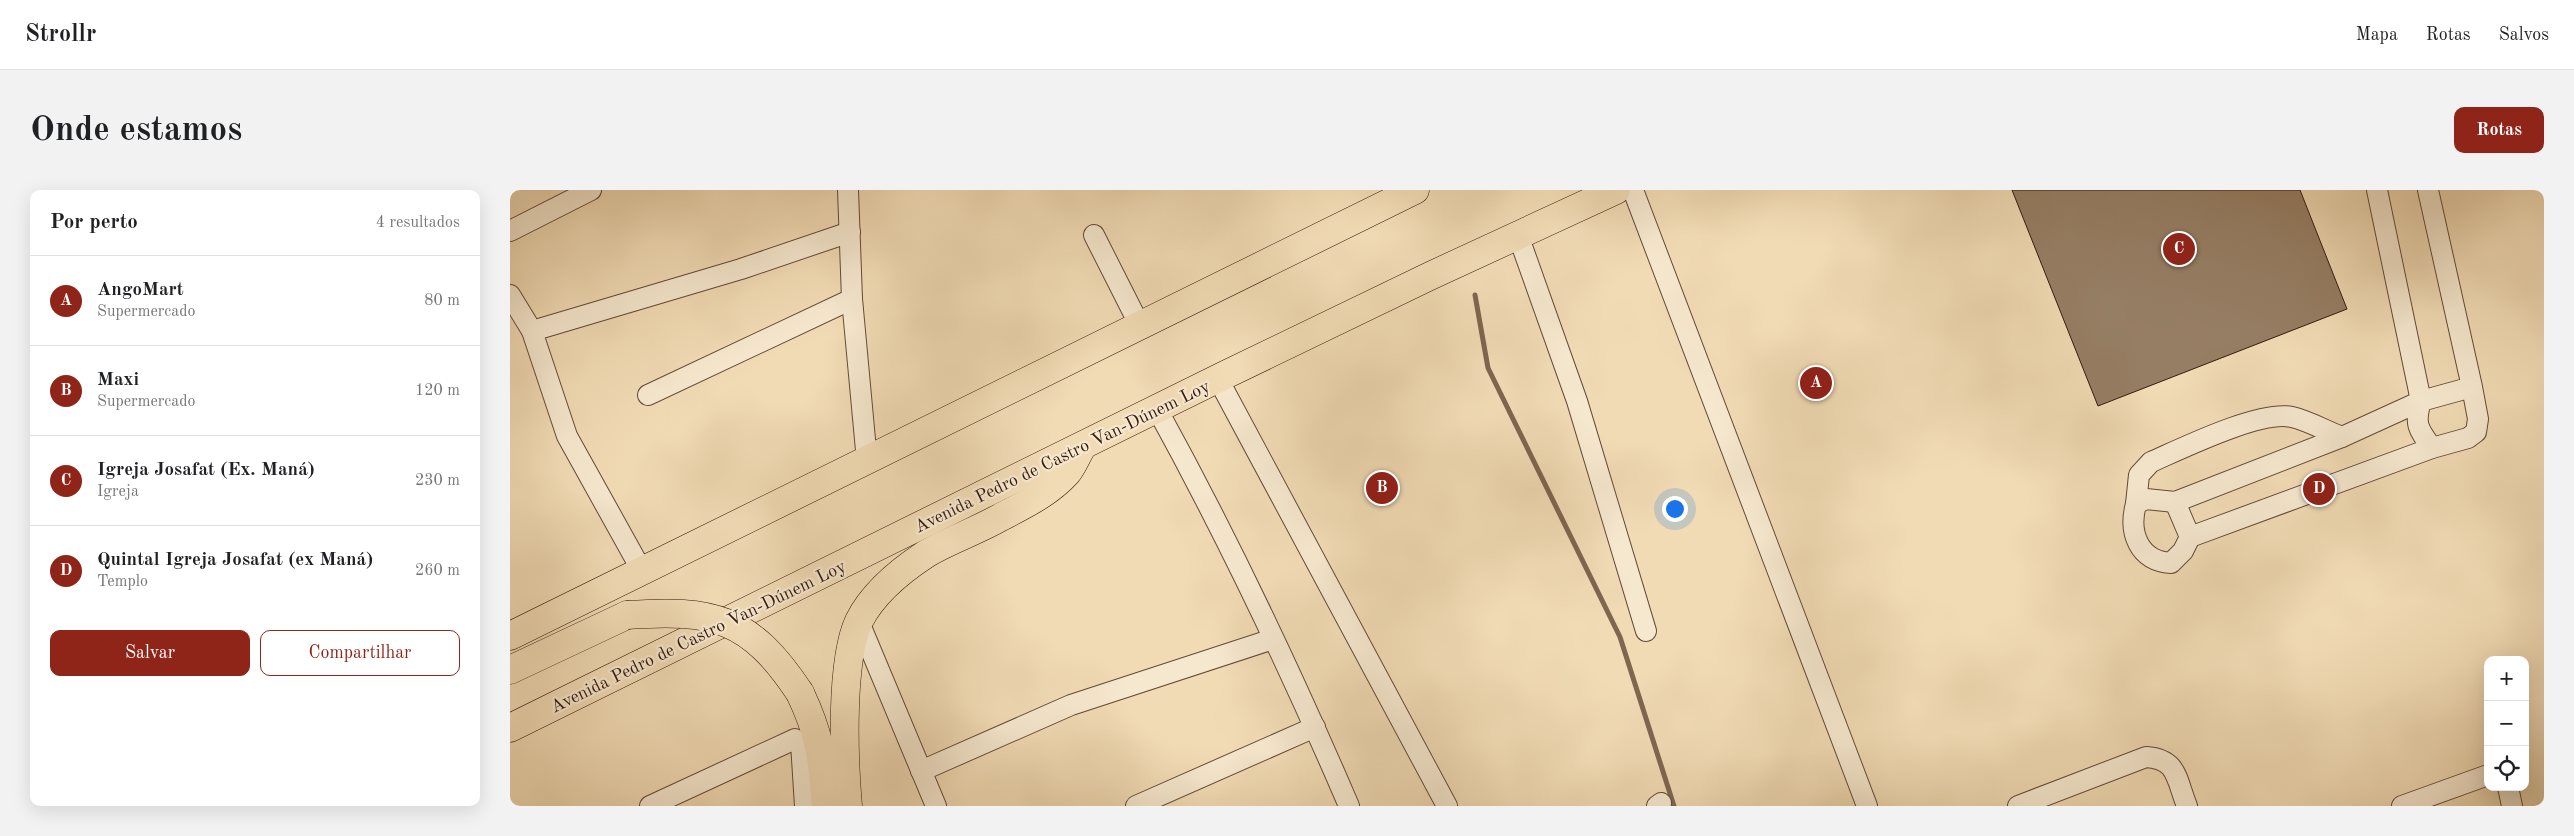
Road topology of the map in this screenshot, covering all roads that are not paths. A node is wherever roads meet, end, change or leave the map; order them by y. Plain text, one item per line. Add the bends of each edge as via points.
1 (591, 190) edge
2 (848, 190) edge
3 (1415, 190) edge
4 (1616, 190) edge
5 (1633, 190) edge
6 (2377, 190) edge
7 (2428, 190) edge
8 (510, 231) edge
9 (850, 232) junction
10 (1094, 235) dead end
11 (1518, 235) junction
12 (510, 295) edge
13 (852, 299) junction
14 (1140, 326) junction
15 (532, 331) junction
16 (1218, 379) junction
17 (2472, 387) junction
18 (648, 395) dead end
19 (2421, 400) junction
20 (1157, 409) junction
21 (2342, 437) junction
22 (1082, 446) junction
23 (2432, 448) junction
24 (866, 461) junction
25 (2175, 502) junction
26 (2136, 504) junction
27 (2190, 537) junction
28 (642, 571) junction
29 (859, 622) junction
30 (1646, 631) dead end
31 (510, 636) edge
32 (1273, 639) junction
33 (510, 670) edge
34 (1315, 727) junction
35 (510, 728) edge
36 (921, 771) junction
37 (2484, 776) edge
38 (2509, 791) edge
39 (650, 806) edge
40 (806, 806) edge
41 (826, 806) edge
42 (848, 806) edge
43 (936, 806) edge
44 (1136, 806) edge
45 (1349, 806) edge
46 (1446, 806) edge
47 (1867, 806) edge
48 (2018, 806) edge
49 (2187, 806) edge
50 (2402, 806) edge
51 (2512, 806) edge

1 - 8 street
2 - 9 street
3 - 14 highway
4 - 11 highway, Avenida Pedro de Castro Van-Dúnem Loy
5 - 47 street
6 - 19 street
7 - 17 street
9 - 13 street
9 - 15 street via 741,269
10 - 14 street
11 - 16 highway, Avenida Pedro de Castro Van-Dúnem Loy
11 - 30 street via 1577,400
12 - 15 street
13 - 18 street
13 - 24 street
14 - 24 highway
15 - 28 street via 567,436
16 - 20 highway, Avenida Pedro de Castro Van-Dúnem Loy
16 - 46 street
17 - 19 street
17 - 23 street via 2478,419 2476,432 2468,438
19 - 21 street
19 - 23 street via 2416,418 2420,431
20 - 22 highway, Avenida Pedro de Castro Van-Dúnem Loy
20 - 32 street via 1211,508
21 - 25 street
21 - 26 street via 2292,417 2271,416 2250,422 2151,462 2139,475
22 - 29 highway via 1068,472 1042,495 927,553 899,573 879,592
22 - 35 highway, Avenida Pedro de Castro Van-Dúnem Loy
23 - 27 street
24 - 28 highway
25 - 26 street via 2146,498
25 - 27 street
26 - 27 street via 2133,515 2135,533 2143,553 2158,562 2171,563
28 - 31 highway
29 - 36 street
29 - 42 highway via 847,669
32 - 34 street
32 - 36 street via 1071,705
33 - 41 highway, bridge via 627,615 685,613 719,619 740,628 762,644 800,693 818,736
34 - 44 street
34 - 45 street
36 - 43 street
37 - 50 street
38 - 51 street
39 - 40 street via 795,739 801,743
48 - 49 street via 2146,757 2160,758 2170,764

